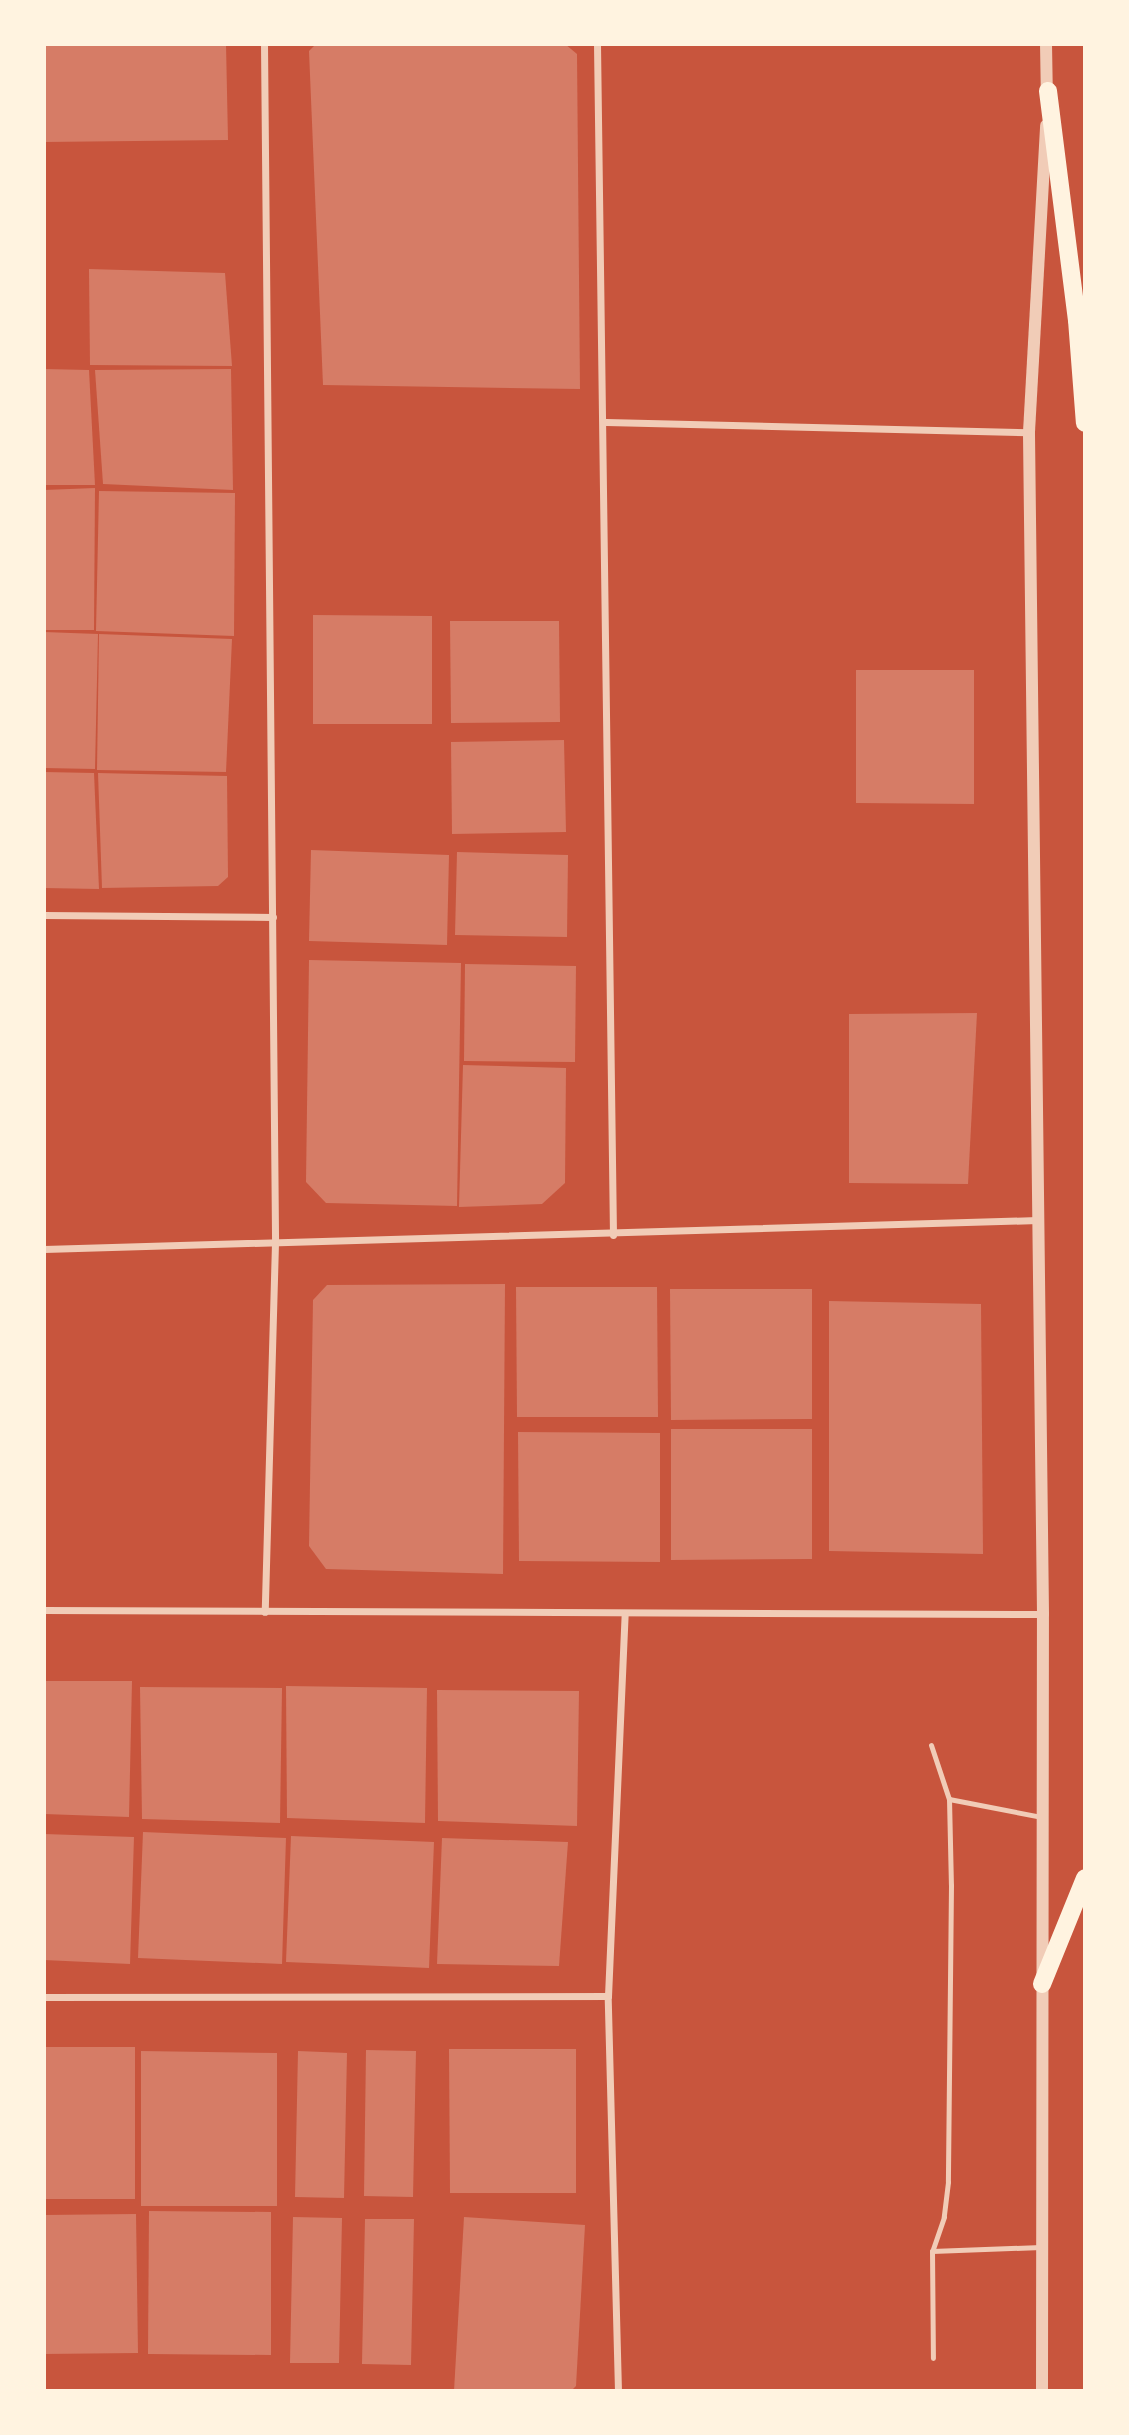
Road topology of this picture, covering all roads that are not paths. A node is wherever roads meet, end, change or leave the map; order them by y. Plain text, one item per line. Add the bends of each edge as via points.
1 (264, 44) edge
2 (597, 44) edge
3 (1046, 44) edge
4 (1048, 91) junction
5 (606, 422) junction
6 (1085, 424) edge
7 (1028, 432) junction
8 (44, 915) edge
9 (272, 917) junction
10 (1038, 1220) junction
11 (613, 1235) junction
12 (275, 1243) junction
13 (44, 1249) edge
14 (44, 1610) edge
15 (265, 1612) junction
16 (625, 1614) junction
17 (1044, 1614) junction
18 (931, 1745) dead end
19 (949, 1799) junction
20 (1043, 1817) junction
21 (1085, 1878) edge
22 (1042, 1984) junction
23 (608, 1996) junction
24 (44, 1997) edge
25 (1041, 2247) junction
26 (932, 2251) junction
27 (933, 2358) dead end
28 (618, 2391) edge
29 (1042, 2391) edge

1 - 9 street
2 - 5 street
3 - 4 street
4 - 6 main road via 1077,320
4 - 7 street
5 - 7 street
5 - 11 street
7 - 10 street
8 - 9 street
9 - 12 street
10 - 11 street
10 - 17 street
11 - 12 street
12 - 13 street
12 - 15 street
14 - 15 street
15 - 16 street
16 - 17 street
16 - 23 street
17 - 20 street
18 - 19 lane
19 - 20 lane
19 - 26 lane via 948,2182 944,2217
20 - 22 street
21 - 22 main road
22 - 25 street
23 - 24 street
23 - 28 street
25 - 26 lane
25 - 29 street
26 - 27 lane

